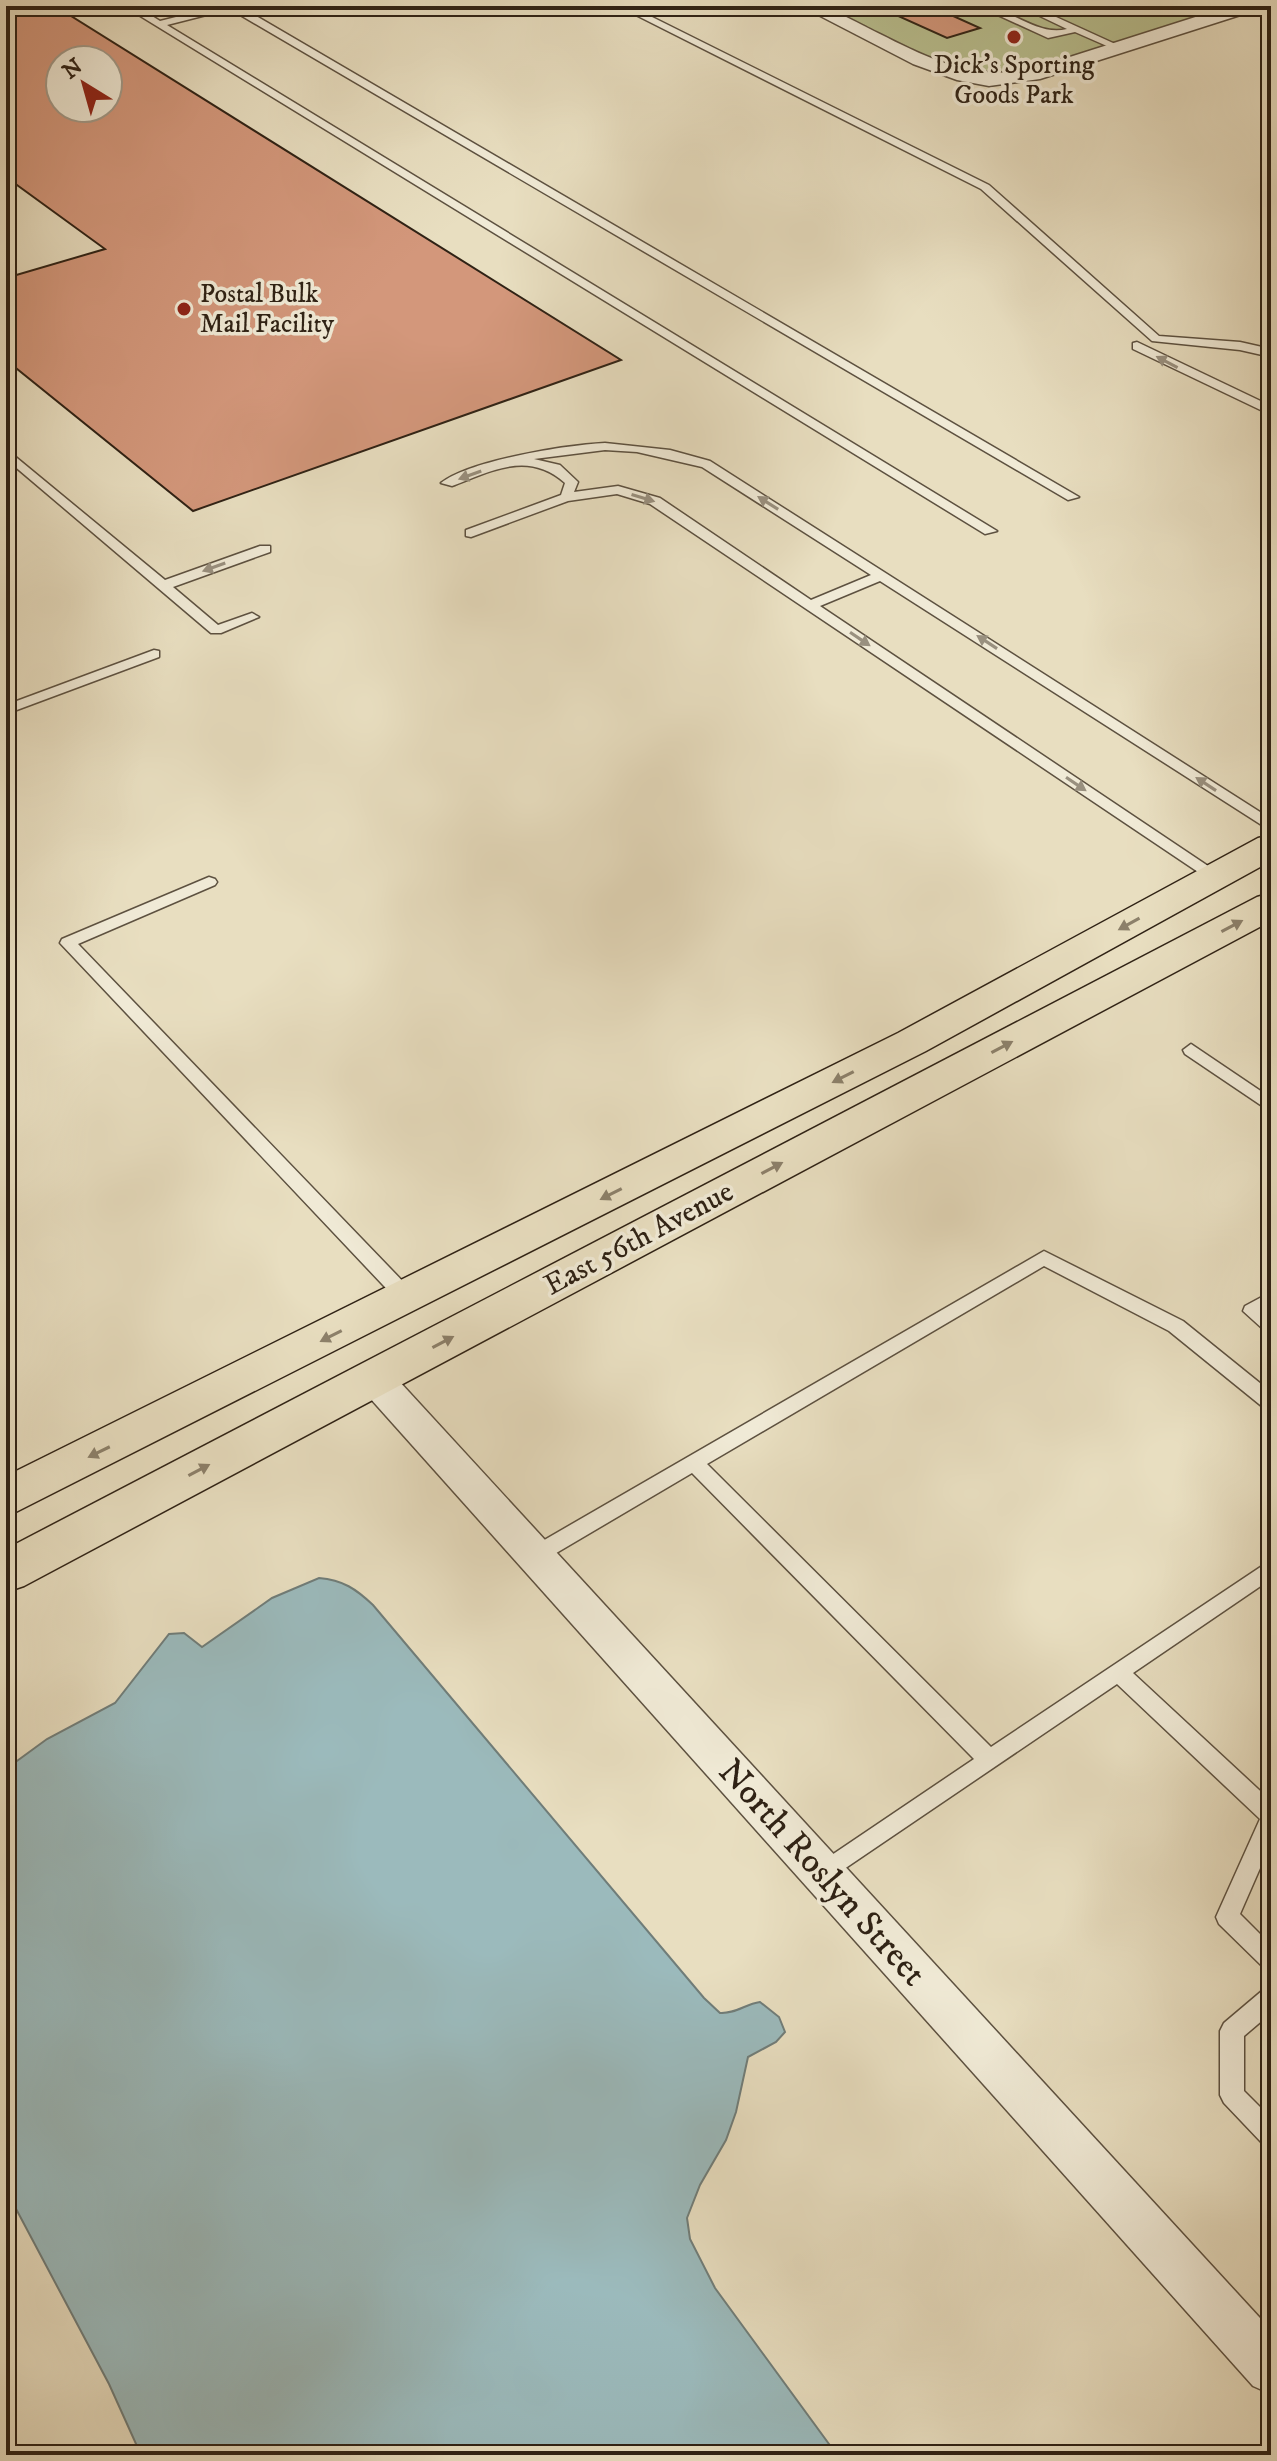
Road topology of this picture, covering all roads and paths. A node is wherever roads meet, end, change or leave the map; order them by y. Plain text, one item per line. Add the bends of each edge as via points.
1 (129, 6) edge
2 (231, 6) edge
3 (623, 6) edge
4 (843, 6) edge
5 (983, 6) edge
6 (1024, 6) edge
7 (1249, 6) edge
8 (816, 9) edge
9 (159, 24) junction
10 (1076, 29) junction
11 (1119, 48) junction
12 (1137, 346) dead end
13 (1271, 353) edge
14 (1197, 378) junction
15 (1271, 411) edge
16 (1271, 422) edge
17 (6, 453) edge
18 (514, 459) junction
19 (447, 483) dead end
20 (566, 497) junction
21 (1073, 497) dead end
22 (990, 531) dead end
23 (471, 533) dead end
24 (265, 549) dead end
25 (883, 575) junction
26 (164, 585) junction
27 (810, 605) junction
28 (252, 617) dead end
29 (154, 654) dead end
30 (6, 710) edge
31 (1271, 826) edge
32 (1271, 846) edge
33 (1215, 877) junction
34 (209, 882) dead end
35 (1271, 905) edge
36 (1191, 1050) dead end
37 (1271, 1106) edge
38 (407, 1298) junction
39 (1271, 1299) edge
40 (1271, 1325) edge
41 (374, 1378) junction
42 (1271, 1403) edge
43 (694, 1463) junction
44 (6, 1498) edge
45 (534, 1556) junction
46 (1271, 1569) edge
47 (16, 1570) edge
48 (1118, 1672) junction
49 (989, 1760) junction
50 (1271, 1817) edge
51 (822, 1874) junction
52 (1271, 1960) edge
53 (1271, 1998) edge
54 (1271, 2135) edge
55 (1271, 2368) edge

1 - 9 lane
2 - 9 lane
2 - 21 lane
3 - 13 lane via 985,187 1156,339
4 - 8 lane
5 - 10 lane via 1051,36
6 - 10 lane
7 - 11 street
8 - 11 street via 948,70 984,80 1033,75
9 - 22 lane
10 - 11 lane
14 -> 12 lane
14 - 15 lane via 1214,381
14 - 16 lane
17 - 26 lane
18 -> 19 lane
18 - 20 lane via 556,468 572,482
25 -> 18 lane via 706,464 662,449 561,447
20 - 23 lane
20 -> 27 lane via 618,490 655,501
24 -> 26 lane
25 - 27 lane
31 -> 25 lane
26 - 28 lane via 216,630
27 -> 33 lane
29 - 30 lane
32 - 33 main road, East 56th Avenue
33 -> 38 main road, East 56th Avenue via 912,1042
34 - 38 lane via 68,943
41 -> 35 main road, East 56th Avenue
36 - 37 lane
38 -> 44 main road, East 56th Avenue
39 - 40 lane via 1252,1311
41 - 45 street, North Roslyn Street
47 -> 41 main road, East 56th Avenue
42 - 43 lane via 1176,1326 1044,1258
43 - 45 lane
43 - 49 lane
45 - 51 street, North Roslyn Street
46 - 48 lane
48 - 49 lane
48 - 50 lane
49 - 51 lane
50 - 52 lane via 1227,1917
51 - 55 street, North Roslyn Street
53 - 54 lane via 1232,2031 1232,2095

